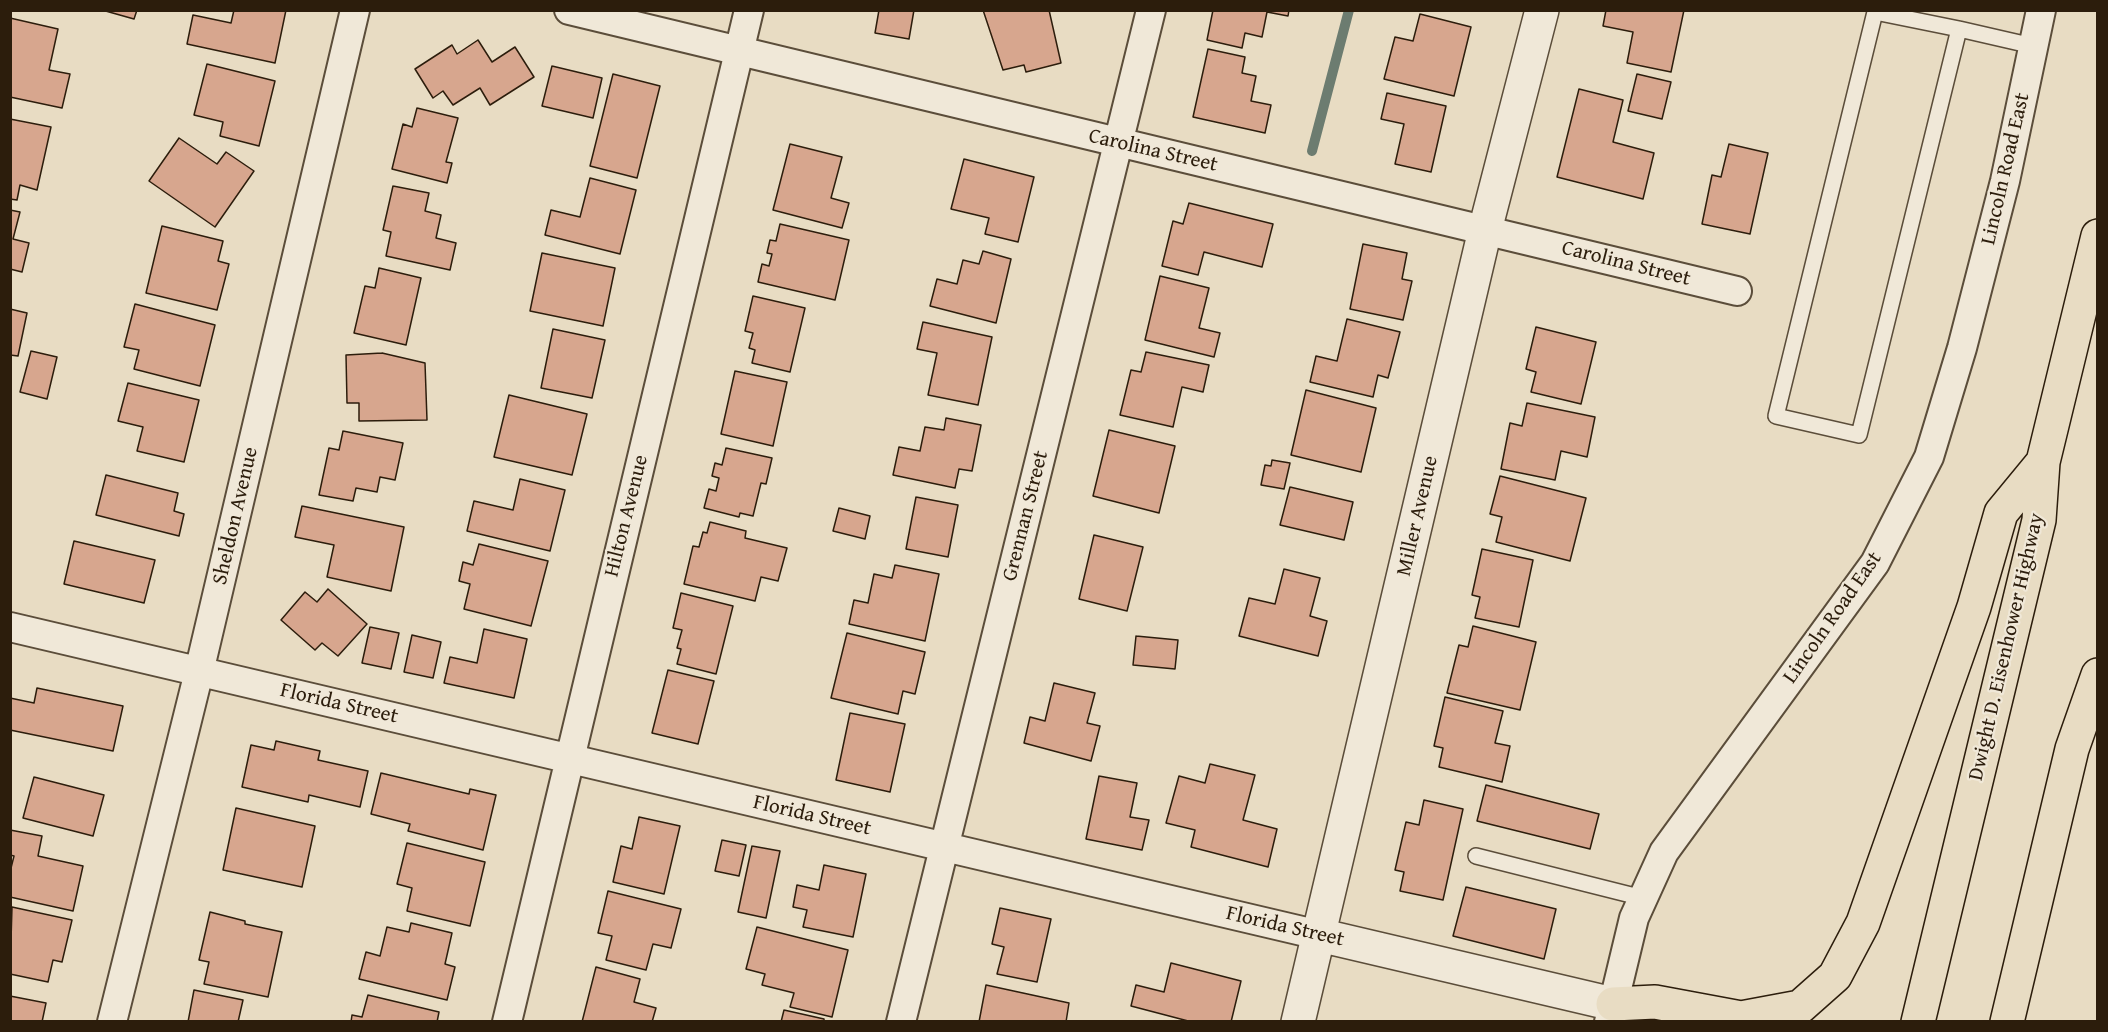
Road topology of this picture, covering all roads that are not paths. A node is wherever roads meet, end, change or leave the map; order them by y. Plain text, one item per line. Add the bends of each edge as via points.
1 (355, 10) edge
2 (569, 10) edge
3 (749, 10) edge
4 (1151, 10) edge
5 (1542, 10) edge
6 (2041, 10) edge
7 (1959, 29) junction
8 (2033, 46) junction
9 (740, 51) junction
10 (1119, 142) junction
11 (1485, 231) junction
12 (2097, 236) edge
13 (1737, 291) dead end
14 (2043, 462) junction
15 (10, 627) edge
16 (199, 672) junction
17 (2097, 675) edge
18 (568, 759) junction
19 (945, 847) junction
20 (1476, 856) dead end
21 (1643, 898) junction
22 (1319, 935) junction
23 (1619, 1016) edge
24 (112, 1022) edge
25 (507, 1022) edge
26 (901, 1022) edge
27 (1298, 1022) edge
28 (1918, 1022) edge
29 (2007, 1022) edge

1 - 16 street, Sheldon Avenue
2 - 9 street, Carolina Street
3 - 9 street, Hilton Avenue
4 - 10 street, Grennan Street
5 - 11 street, Miller Avenue
6 - 8 street, Lincoln Road East
7 - 7 lane via 1875,12 1776,416 1859,435
7 - 8 lane
8 - 21 street, Lincoln Road East via 1999,204 1929,457 1875,563 1664,852
9 - 10 street, Carolina Street
9 - 18 street, Hilton Avenue
10 - 11 street, Carolina Street
10 - 19 street, Grennan Street
11 - 13 street, Carolina Street
11 - 22 street, Miller Avenue
12 - 14 highway, Dwight D. Eisenhower Highway
14 - 23 highway via 2001,513 1974,607 1866,912 1835,976 1800,1007 1741,1018 1655,1002
14 - 28 highway, Dwight D. Eisenhower Highway via 2039,520
15 - 16 street, Florida Street
16 - 18 street, Florida Street
16 - 24 street, Sheldon Avenue
17 - 29 highway via 2072,749
18 - 19 street, Florida Street
18 - 25 street, Hilton Avenue
19 - 22 street, Florida Street
19 - 26 street, Grennan Street
20 - 21 lane
21 - 23 street, Lincoln Road East via 1634,918
22 - 23 street, Florida Street
22 - 27 street, Miller Avenue

